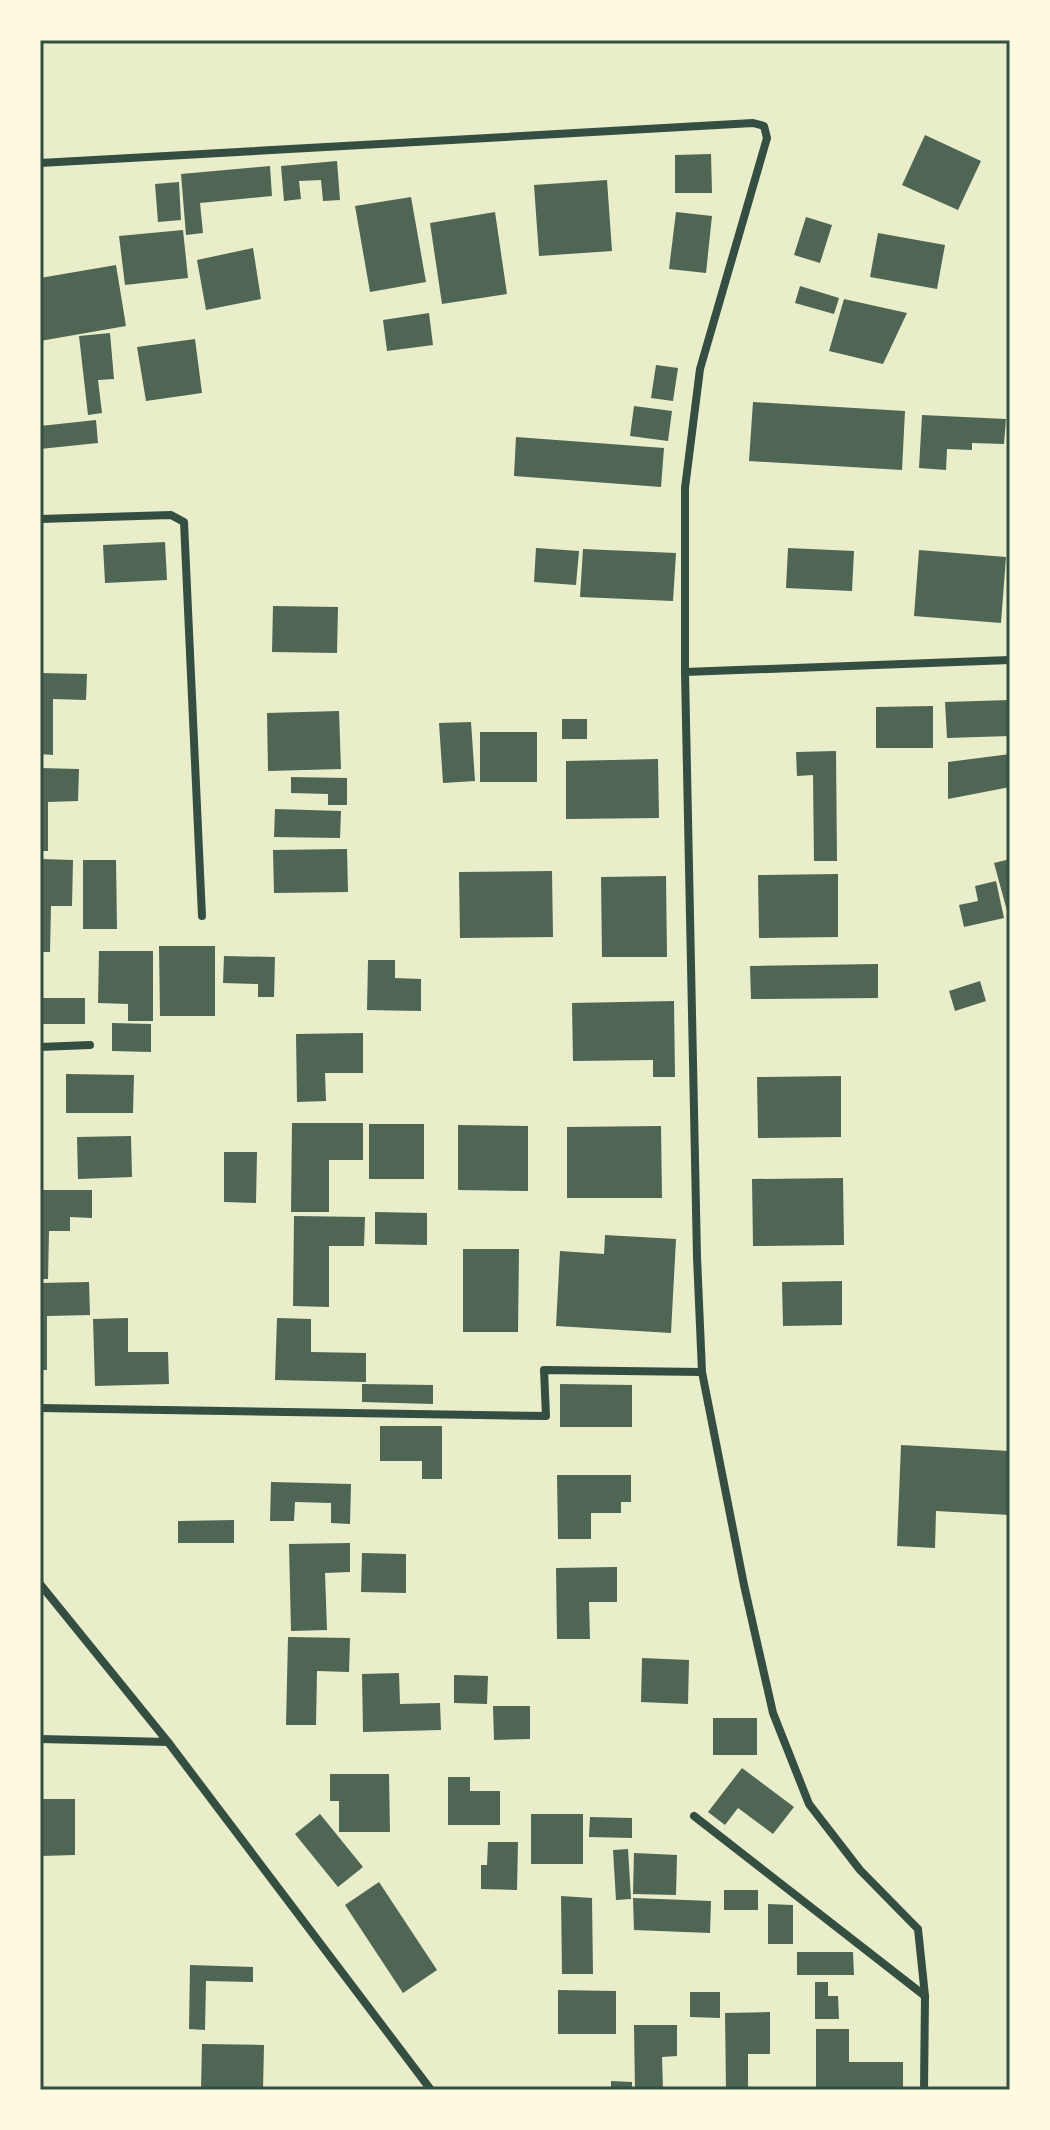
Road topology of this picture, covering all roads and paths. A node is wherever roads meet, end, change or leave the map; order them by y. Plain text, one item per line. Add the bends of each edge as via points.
1 (40, 163) edge
2 (40, 519) edge
3 (1010, 660) edge
4 (685, 672) junction
5 (202, 916) dead end
6 (90, 1045) dead end
7 (40, 1047) edge
8 (702, 1372) junction
9 (40, 1408) edge
10 (40, 1584) edge
11 (40, 1739) edge
12 (168, 1742) junction
13 (694, 1816) dead end
14 (925, 1996) junction
15 (431, 2090) edge
16 (924, 2090) edge

1 - 4 street via 764,126 767,138 700,369 685,488
2 - 5 street via 171,515 184,522
3 - 4 street
4 - 8 street
6 - 7 street
8 - 9 street via 544,1370 546,1416
8 - 14 street via 773,1713 809,1804 860,1870 918,1929
10 - 12 street
11 - 12 street
12 - 15 street
13 - 14 street
14 - 16 street

